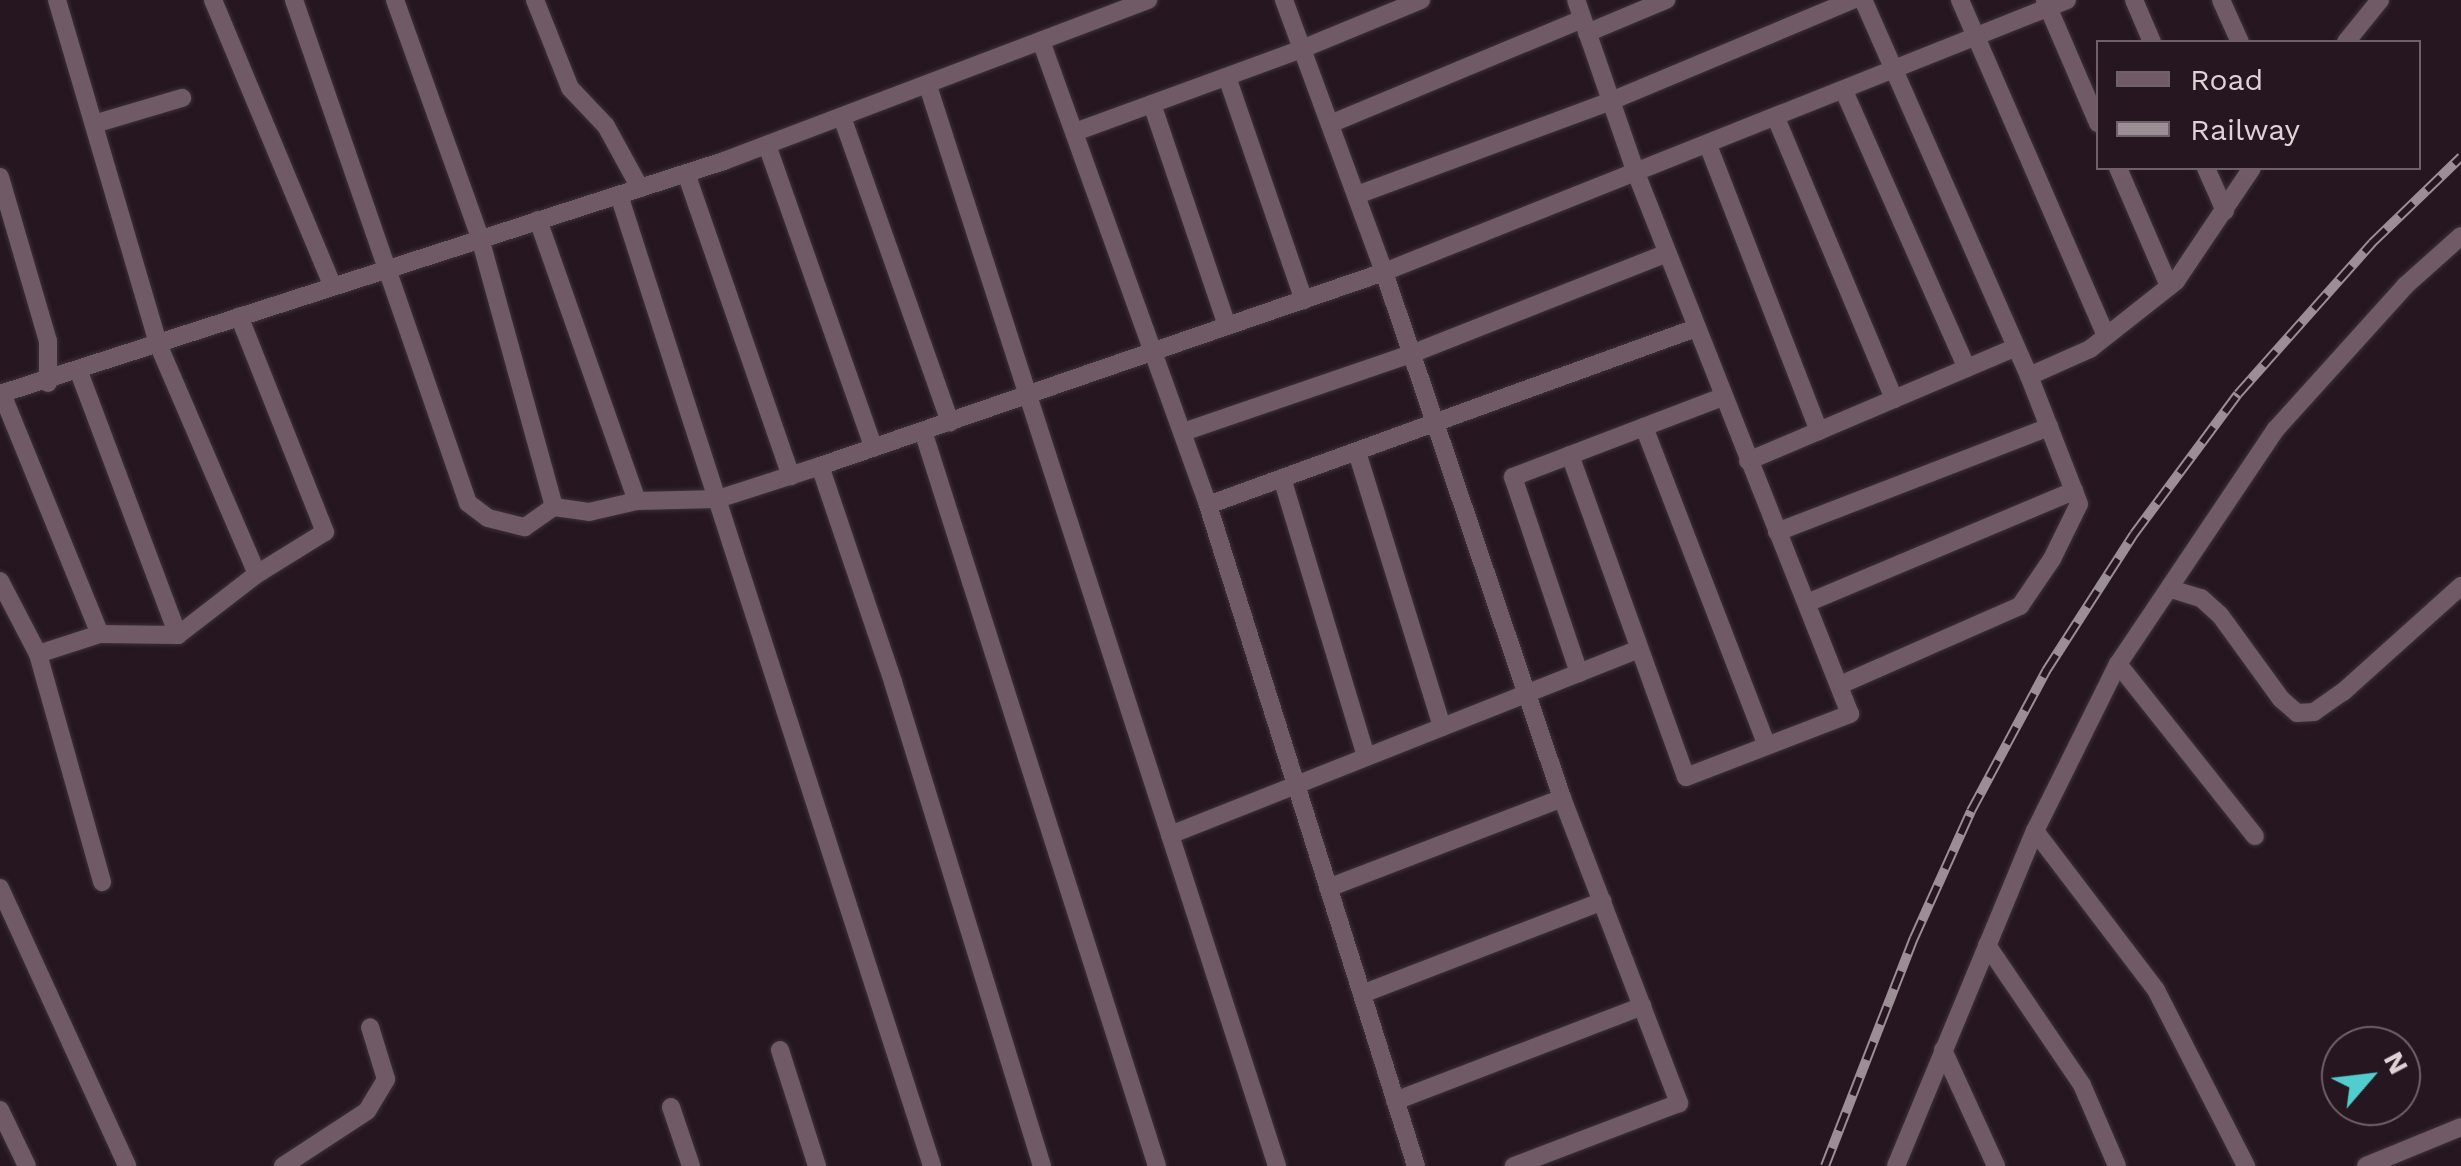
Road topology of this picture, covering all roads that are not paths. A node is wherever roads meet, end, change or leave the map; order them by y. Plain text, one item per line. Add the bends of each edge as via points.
1 (57, 0) edge
2 (212, 0) edge
3 (294, 0) edge
4 (395, 0) edge
5 (535, 0) edge
6 (1148, 0) edge
7 (1284, 0) edge
8 (1421, 0) edge
9 (1576, 0) edge
10 (1666, 0) edge
11 (1852, 0) edge
12 (1864, 0) edge
13 (1960, 0) edge
14 (2068, 0) edge
15 (2134, 0) edge
16 (2221, 0) edge
17 (2380, 0) edge
18 (2047, 4) edge
19 (1585, 26) junction
20 (1975, 36) junction
21 (2151, 40) edge
22 (2239, 40) edge
23 (2348, 40) edge
24 (1042, 42) junction
25 (1302, 50) junction
26 (1894, 70) junction
27 (1227, 77) junction
28 (928, 86) junction
29 (1844, 91) junction
30 (182, 98) dead end
31 (1611, 101) junction
32 (1152, 104) junction
33 (842, 117) junction
34 (1776, 118) junction
35 (2096, 119) edge
36 (94, 124) junction
37 (1330, 124) junction
38 (1075, 132) junction
39 (768, 144) junction
40 (1708, 145) junction
41 (2119, 170) edge
42 (2207, 170) edge
43 (2251, 170) edge
44 (686, 173) junction
45 (1636, 173) junction
46 (0, 177) edge
47 (640, 188) junction
48 (619, 195) junction
49 (1357, 195) junction
50 (2225, 211) junction
51 (538, 220) junction
52 (2461, 236) edge
53 (480, 238) junction
54 (1667, 253) junction
55 (389, 266) junction
56 (1384, 272) junction
57 (332, 285) junction
58 (2169, 286) junction
59 (1304, 300) junction
60 (238, 316) junction
61 (1227, 326) junction
62 (1696, 328) junction
63 (2106, 336) junction
64 (158, 344) junction
65 (2016, 347) junction
66 (1156, 351) junction
67 (1411, 354) junction
68 (1967, 368) junction
69 (78, 372) junction
70 (2029, 376) junction
71 (48, 382) junction
72 (1, 394) edge
73 (1028, 395) junction
74 (1723, 397) junction
75 (1894, 399) junction
76 (950, 422) junction
77 (1434, 425) junction
78 (1644, 427) junction
79 (2049, 427) junction
80 (923, 431) junction
81 (1818, 431) junction
82 (1183, 432) junction
83 (874, 448) junction
84 (1357, 452) junction
85 (1570, 455) junction
86 (1748, 461) junction
87 (820, 466) junction
88 (791, 476) junction
89 (1282, 478) junction
90 (2074, 491) junction
91 (718, 498) junction
92 (637, 501) junction
93 (1208, 504) junction
94 (554, 507) junction
95 (1777, 532) junction
96 (257, 574) junction
97 (0, 581) edge
98 (2461, 586) edge
99 (2172, 588) junction
100 (1807, 604) junction
101 (100, 634) junction
102 (178, 634) junction
103 (1639, 649) junction
104 (38, 654) junction
105 (2118, 664) junction
106 (1579, 672) junction
107 (1840, 685) junction
108 (1525, 694) junction
109 (1442, 727) junction
110 (1768, 746) junction
111 (1366, 758) junction
112 (1296, 785) junction
113 (1562, 798) junction
114 (2035, 832) junction
115 (1170, 836) junction
116 (2255, 836) dead end
117 (102, 882) dead end
118 (0, 888) edge
119 (1328, 888) junction
120 (1602, 901) junction
121 (1987, 945) junction
122 (1362, 994) junction
123 (1642, 1006) junction
124 (370, 1026) dead end
125 (780, 1050) dead end
126 (1943, 1050) junction
127 (1395, 1100) junction
128 (671, 1106) dead end
129 (0, 1110) edge
130 (2461, 1127) edge
131 (26, 1166) edge
132 (127, 1166) edge
133 (283, 1166) edge
134 (691, 1166) edge
135 (817, 1166) edge
136 (932, 1166) edge
137 (1042, 1166) edge
138 (1157, 1166) edge
139 (1277, 1166) edge
140 (1416, 1166) edge
141 (1514, 1166) edge
142 (1896, 1166) edge
143 (1996, 1166) edge
144 (2117, 1166) edge
145 (2246, 1166) edge
146 (2366, 1166) edge

1 - 36 street
2 - 57 street
3 - 55 street
4 - 53 street
5 - 47 street via 570,88 606,126
6 - 24 street
7 - 25 street
8 - 25 street
9 - 19 street
10 - 19 street
11 - 31 street
12 - 26 street
13 - 20 street
14 - 18 street
15 - 21 street
16 - 22 street
17 - 23 street
18 - 20 street
18 - 35 street
19 - 31 street
19 - 37 street
20 - 26 street
20 - 63 street
24 - 28 street
24 - 38 street
25 - 27 street
25 - 37 street
26 - 29 street
26 - 65 street
27 - 32 street
27 - 59 street
28 - 33 street
28 - 73 street
29 - 34 street
29 - 68 street
30 - 36 street
31 - 45 street
31 - 49 street
32 - 38 street
32 - 61 street
33 - 39 street
33 - 76 street
34 - 40 street
34 - 75 street
36 - 64 street
37 - 49 street
38 - 66 street
39 - 44 street
39 - 83 street
40 - 45 street
40 - 81 street
41 - 58 street
42 - 50 street
43 - 50 street
44 - 47 street
44 - 88 street
45 - 54 street
45 - 56 street
46 - 71 street via 48,342
47 - 48 street
48 - 51 street
48 - 91 street
49 - 56 street
50 - 58 street
51 - 53 street
51 - 92 street
52 - 99 street via 2405,286 2276,429
53 - 55 street
53 - 94 street
54 - 62 street
54 - 67 street
55 - 57 street
55 - 94 street via 468,503 488,518 524,527
56 - 59 street
56 - 67 street
57 - 60 street
58 - 63 street
59 - 61 street
60 - 64 street
60 - 96 street via 325,532
61 - 66 street
62 - 74 street
62 - 77 street
63 - 70 street
64 - 69 street
64 - 96 street
65 - 68 street
65 - 70 street
66 - 73 street
66 - 82 street
67 - 77 street
67 - 82 street
68 - 75 street
69 - 71 street
69 - 102 street
70 - 79 street
71 - 72 street
72 - 101 street
73 - 76 street
73 - 115 street
74 - 78 street
74 - 86 street
75 - 81 street
76 - 80 street
77 - 84 street
77 - 108 street
78 - 85 street
78 - 110 street
79 - 90 street
79 - 95 street
80 - 83 street
80 - 138 street
81 - 86 street
82 - 93 street
83 - 87 street
84 - 89 street
84 - 109 street
85 - 103 street
85 - 106 street via 1513,477
86 - 95 street
87 - 88 street
87 - 137 street
88 - 91 street
89 - 93 street
89 - 111 street
90 - 100 street
90 - 107 street via 2079,504 2020,606
91 - 92 street
91 - 136 street
92 - 94 street via 590,512
93 - 112 street
95 - 100 street
96 - 102 street
97 - 104 street
98 - 99 street via 2343,692 2314,712 2297,713 2220,615 2201,598
99 - 105 street
100 - 107 street
101 - 102 street
101 - 104 street
103 - 106 street
103 - 110 street via 1686,777
104 - 117 street
105 - 114 street
105 - 116 street
106 - 108 street
107 - 110 street via 1850,714
108 - 109 street
108 - 113 street
109 - 111 street
111 - 112 street
112 - 115 street
112 - 119 street
113 - 119 street
113 - 120 street
114 - 121 street
114 - 145 street via 2156,990
115 - 139 street
118 - 132 street
119 - 122 street
120 - 122 street
120 - 123 street
121 - 126 street
121 - 144 street via 2082,1084
122 - 127 street
123 - 127 street
123 - 141 street via 1679,1103
124 - 133 street via 386,1079 367,1111
125 - 135 street
126 - 142 street
126 - 143 street
127 - 140 street
128 - 134 street
129 - 131 street
130 - 146 street

